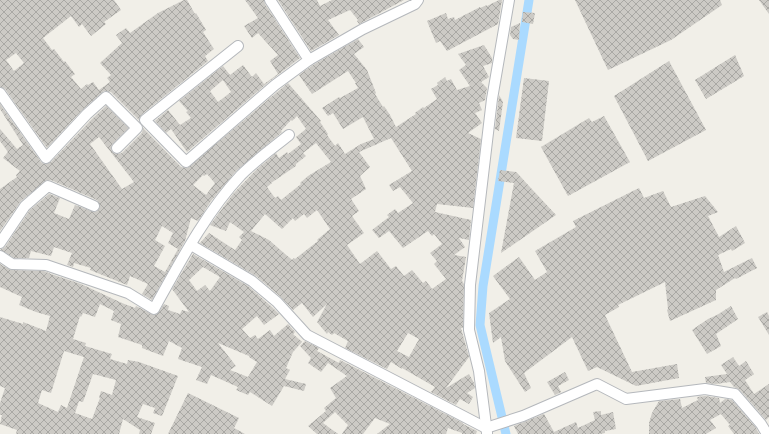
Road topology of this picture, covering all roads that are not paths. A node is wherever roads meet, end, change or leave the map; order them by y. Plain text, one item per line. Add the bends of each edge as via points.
1 (270, 0) edge
2 (418, 0) edge
3 (509, 0) edge
4 (238, 46) dead end
5 (309, 60) junction
6 (0, 93) edge
7 (289, 135) dead end
8 (117, 148) dead end
9 (94, 206) dead end
10 (0, 243) edge
11 (190, 245) junction
12 (0, 256) edge
13 (487, 431) edge
14 (767, 434) edge

1 - 5 street
2 - 5 street via 415,4 363,29
3 - 13 street via 492,99 470,285 469,330 479,371
4 - 5 street via 145,120 186,162 275,85
6 - 8 street via 46,158 106,97 137,128
7 - 11 street via 242,175 219,202
9 - 10 street via 48,186 25,206
11 - 12 street via 154,309 128,293 46,265 12,264
11 - 13 street via 252,282 277,302 307,336
13 - 14 street via 597,384 626,399 705,389 735,394

